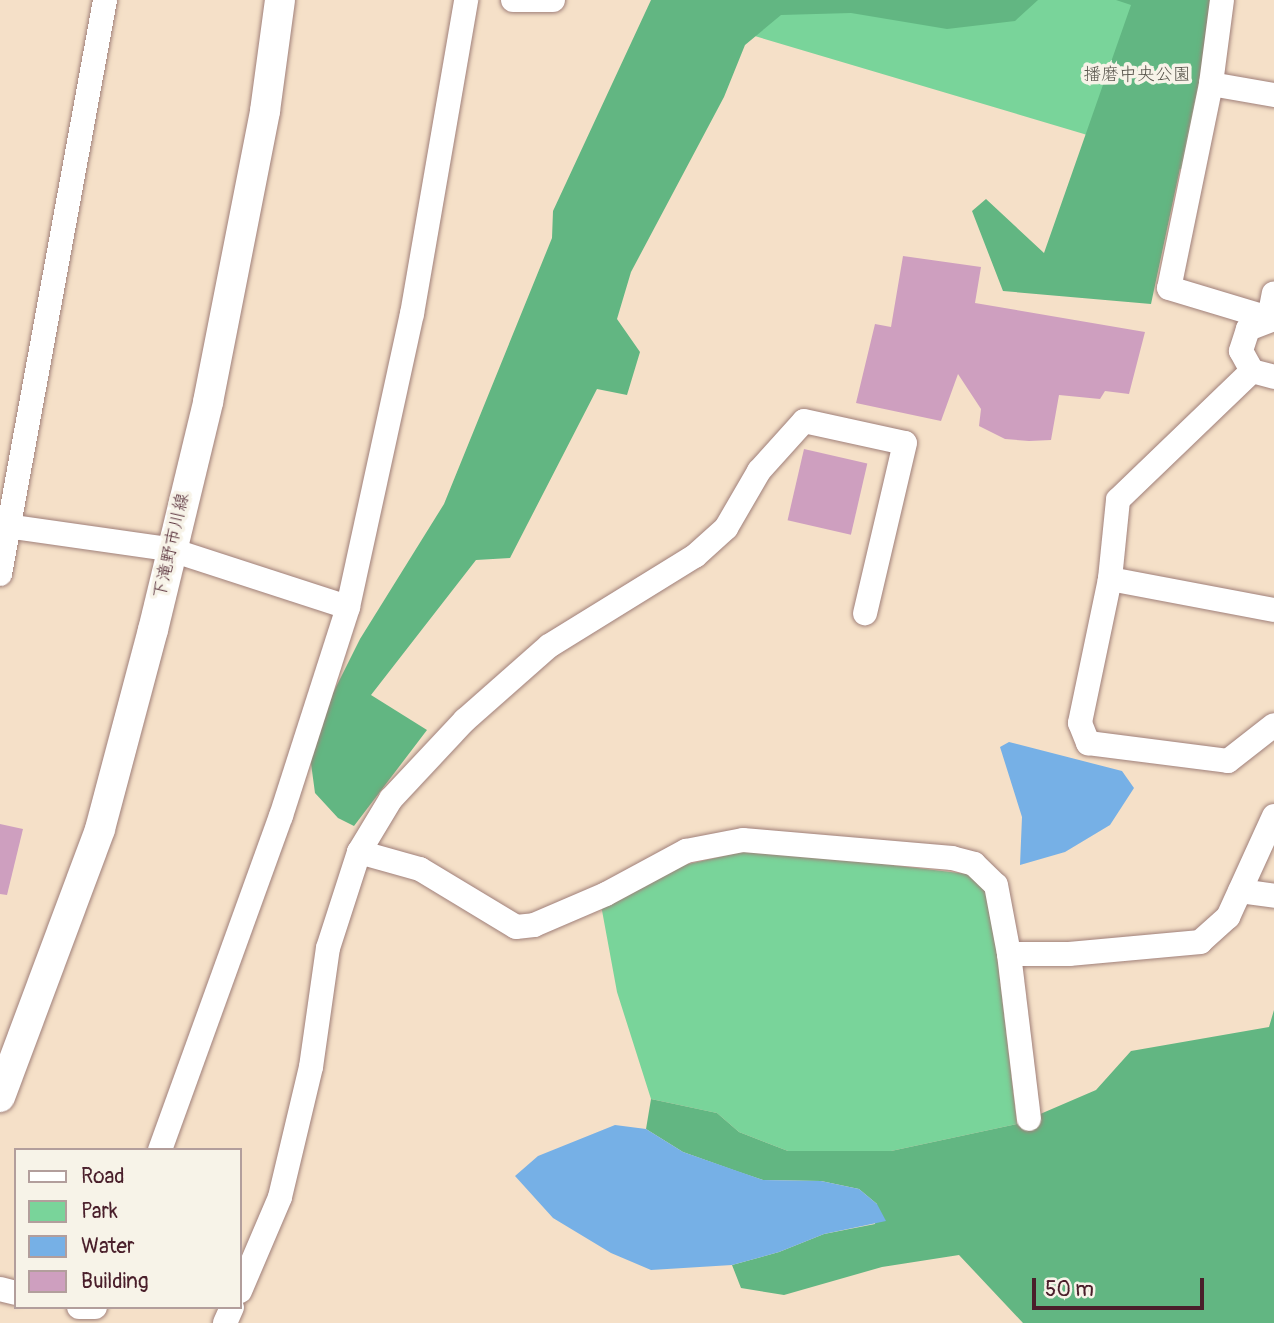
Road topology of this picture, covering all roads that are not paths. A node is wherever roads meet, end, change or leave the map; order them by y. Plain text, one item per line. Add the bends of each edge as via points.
1 (106, 0) edge
2 (280, 0) edge
3 (466, 0) edge
4 (513, 0) edge
5 (554, 0) edge
6 (1222, 0) edge
7 (1211, 84) junction
8 (1274, 95) edge
9 (1274, 293) edge
10 (1271, 319) edge
11 (1263, 374) edge
12 (4, 526) edge
13 (169, 549) junction
14 (0, 574) edge
15 (1110, 579) junction
16 (348, 607) junction
17 (1274, 610) edge
18 (865, 613) dead end
19 (1274, 725) edge
20 (1274, 816) edge
21 (359, 852) junction
22 (1240, 891) junction
23 (1274, 895) edge
24 (1009, 954) junction
25 (3, 1064) edge
26 (0, 1097) edge
27 (1029, 1119) dead end
28 (161, 1148) edge
29 (242, 1286) edge

1 - 12 street
2 - 13 main road, 下滝野市川線 via 265,111 208,402
3 - 16 street via 412,314
4 - 5 street
6 - 7 street
7 - 8 street
7 - 10 street via 1169,288
9 - 10 street
10 - 11 street via 1248,329 1242,339 1244,362
11 - 15 street via 1118,500
12 - 13 street
12 - 14 street
13 - 16 street
13 - 25 main road, 下滝野市川線 via 100,828
15 - 17 street
15 - 19 street via 1080,723 1088,743 1228,761
16 - 28 street via 281,816
18 - 21 street via 905,443 804,421 759,471 726,528 695,556 549,646 502,687 391,799
20 - 22 street
21 - 24 street via 420,869 516,927 534,925 606,894 686,851 743,840 952,858 974,864 996,885
21 - 29 street via 328,948 312,1067 280,1197
22 - 23 street
22 - 24 street via 1228,917 1200,942 1069,954
24 - 27 street
25 - 26 main road, 下滝野市川線

